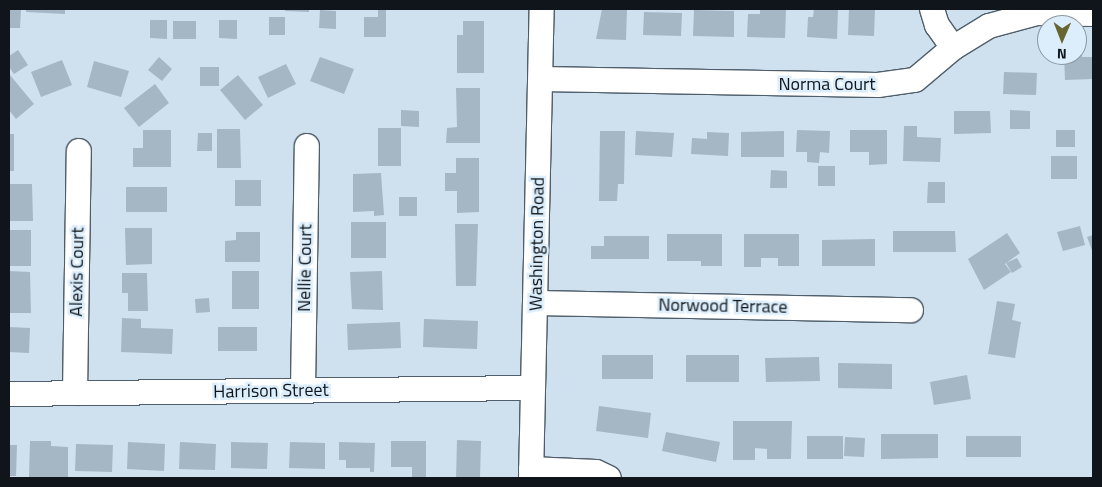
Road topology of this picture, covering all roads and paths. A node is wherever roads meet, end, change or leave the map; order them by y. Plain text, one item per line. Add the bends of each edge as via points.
1 (542, 9) edge
2 (932, 9) edge
3 (1093, 14) edge
4 (953, 48) junction
5 (541, 79) junction
6 (307, 146) dead end
7 (79, 151) dead end
8 (535, 303) junction
9 (911, 310) dead end
10 (533, 388) junction
11 (303, 390) junction
12 (74, 393) junction
13 (9, 394) edge
14 (531, 474) edge
15 (609, 478) edge

1 - 5 street, Washington Road
2 - 4 street via 937,25
3 - 4 street, Norma Court via 1037,13 989,26
4 - 5 street, Norma Court via 915,80 878,85
5 - 8 street, Washington Road
6 - 11 street, Nellie Court
7 - 12 street, Alexis Court
8 - 9 street, Norwood Terrace
8 - 10 street, Washington Road
10 - 11 street, Harrison Street
10 - 14 street, Washington Road
11 - 12 street, Harrison Street
12 - 13 street, Harrison Street
14 - 15 street via 596,472

